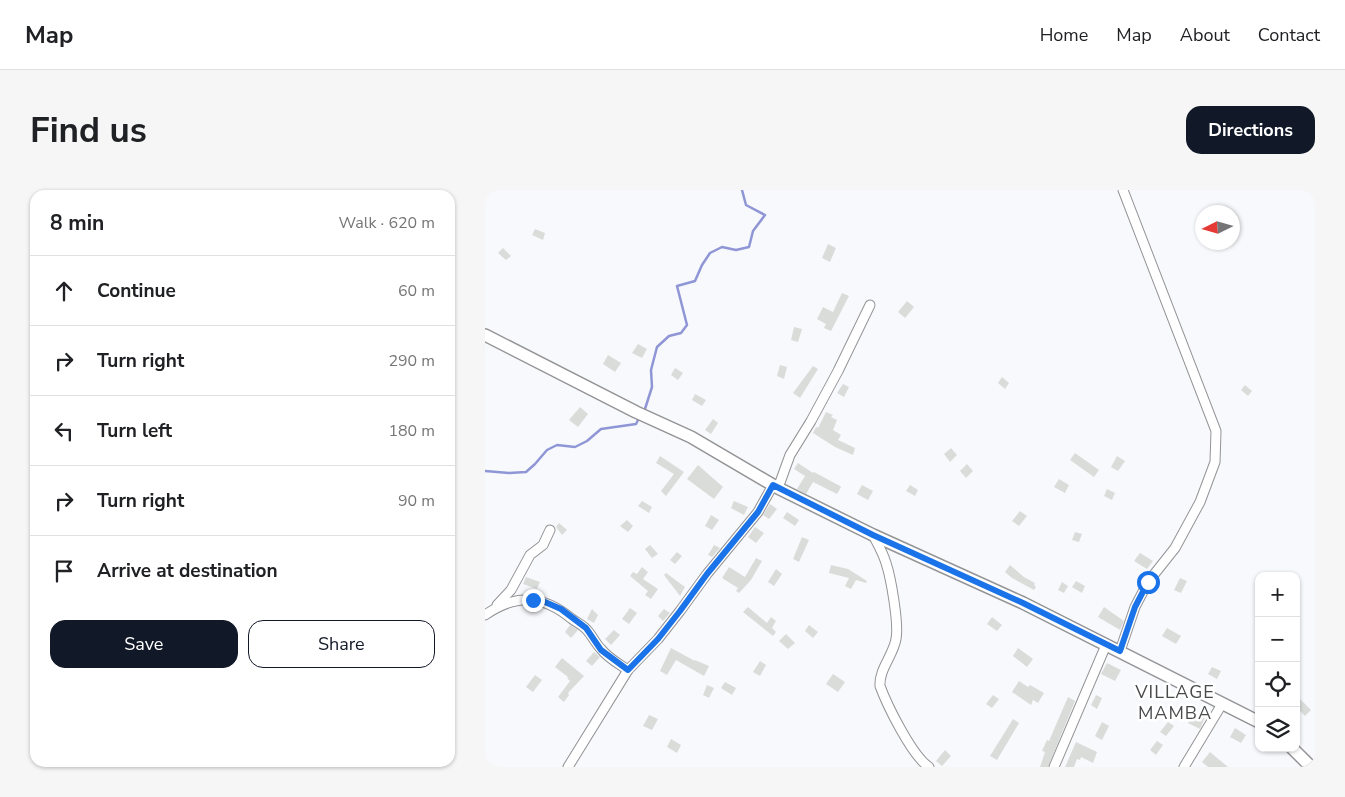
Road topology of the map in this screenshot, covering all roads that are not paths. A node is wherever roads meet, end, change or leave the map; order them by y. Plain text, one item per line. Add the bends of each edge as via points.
1 (1123, 190) edge
2 (870, 305) dead end
3 (485, 335) edge
4 (775, 487) junction
5 (550, 530) dead end
6 (873, 535) junction
7 (488, 613) edge
8 (1107, 645) junction
9 (1120, 651) junction
10 (628, 670) junction
11 (1222, 704) junction
12 (1255, 720) edge
13 (1297, 752) edge
14 (1312, 764) edge
15 (568, 767) edge
16 (929, 767) edge
17 (1055, 767) edge
18 (1184, 767) edge

1 - 9 street via 1217,431 1215,462 1200,502 1175,548 1148,582 1135,607
2 - 4 street
3 - 4 street via 715,450
4 - 6 street
4 - 10 street via 658,639
5 - 7 street via 543,544 526,561 511,590
6 - 8 street
6 - 16 street via 886,562 897,628 895,642 879,678 880,686 906,740
7 - 10 street via 512,602 545,602 561,609 586,628 601,650
8 - 9 street
8 - 17 street
9 - 11 street
10 - 15 street
11 - 12 street
11 - 18 street
13 - 14 street

